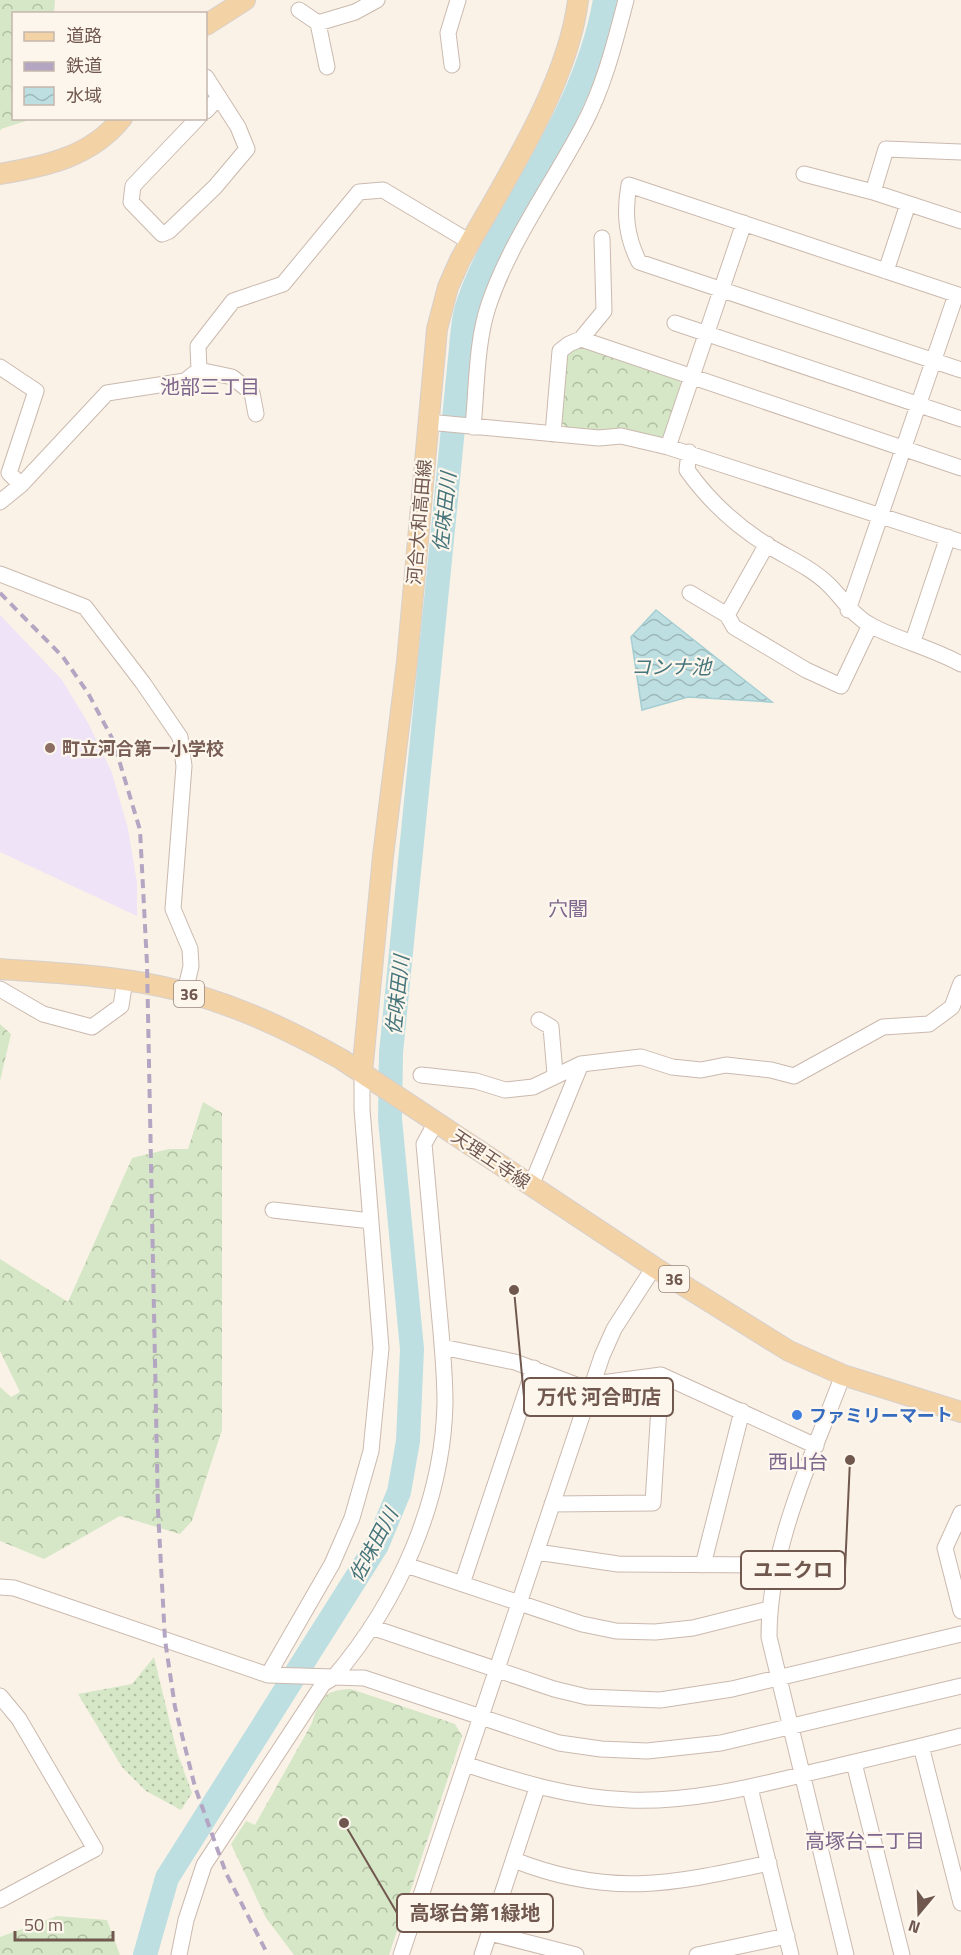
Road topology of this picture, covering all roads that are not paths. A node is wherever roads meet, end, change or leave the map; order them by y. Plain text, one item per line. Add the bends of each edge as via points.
1 (245, 0) edge
2 (376, 0) edge
3 (458, 0) edge
4 (578, 0) edge
5 (626, 0) edge
6 (299, 10) dead end
7 (318, 22) junction
8 (207, 24) edge
9 (452, 65) dead end
10 (327, 67) dead end
11 (207, 79) edge
12 (219, 97) junction
13 (207, 110) edge
14 (120, 120) edge
15 (196, 120) edge
16 (961, 152) edge
17 (0, 174) edge
18 (804, 174) dead end
19 (873, 192) junction
20 (908, 204) junction
21 (961, 222) edge
22 (744, 223) junction
23 (602, 238) dead end
24 (470, 242) junction
25 (886, 271) junction
26 (721, 290) junction
27 (959, 296) edge
28 (675, 323) dead end
29 (706, 334) junction
30 (581, 339) junction
31 (934, 361) junction
32 (0, 367) edge
33 (199, 370) junction
34 (961, 370) edge
35 (692, 377) junction
36 (918, 405) junction
37 (256, 414) dead end
38 (961, 419) edge
39 (428, 422) junction
40 (473, 427) junction
41 (554, 434) junction
42 (668, 447) junction
43 (904, 449) junction
44 (689, 452) junction
45 (961, 468) edge
46 (21, 485) junction
47 (0, 502) edge
48 (881, 516) junction
49 (954, 540) edge
50 (766, 544) junction
51 (0, 574) edge
52 (690, 593) dead end
53 (848, 610) junction
54 (727, 615) junction
55 (870, 625) junction
56 (913, 641) junction
57 (961, 664) edge
58 (0, 969) edge
59 (125, 980) junction
60 (961, 983) edge
61 (0, 988) edge
62 (185, 992) junction
63 (539, 1020) dead end
64 (580, 1064) junction
65 (555, 1074) junction
66 (421, 1075) dead end
67 (368, 1077) junction
68 (436, 1122) junction
69 (531, 1186) junction
70 (273, 1210) dead end
71 (371, 1221) junction
72 (654, 1267) junction
73 (442, 1347) junction
74 (534, 1368) junction
75 (661, 1375) junction
76 (843, 1376) junction
77 (593, 1385) junction
78 (742, 1411) junction
79 (961, 1412) edge
80 (816, 1446) junction
81 (552, 1504) junction
82 (961, 1513) edge
83 (537, 1552) junction
84 (955, 1563) edge
85 (406, 1565) junction
86 (703, 1565) junction
87 (777, 1565) junction
88 (462, 1584) junction
89 (0, 1587) edge
90 (520, 1603) junction
91 (769, 1609) junction
92 (961, 1611) edge
93 (371, 1627) junction
94 (961, 1634) edge
95 (497, 1670) junction
96 (272, 1675) junction
97 (327, 1676) junction
98 (778, 1678) junction
99 (961, 1686) edge
100 (0, 1696) edge
101 (480, 1718) junction
102 (790, 1728) junction
103 (961, 1736) edge
104 (921, 1746) junction
105 (854, 1763) junction
106 (465, 1764) junction
107 (802, 1775) junction
108 (537, 1788) junction
109 (750, 1788) junction
110 (514, 1860) junction
111 (769, 1863) junction
112 (0, 1900) edge
113 (961, 1903) edge
114 (490, 1933) junction
115 (787, 1936) junction
116 (179, 1955) edge
117 (401, 1955) edge
118 (482, 1955) edge
119 (576, 1955) edge
120 (697, 1955) edge
121 (791, 1955) edge
122 (846, 1955) edge
123 (902, 1955) edge

1 - 8 main road
2 - 7 street via 355,12
3 - 9 street via 448,33
4 - 24 main road, 河合大和高田線 via 572,32 547,100
5 - 40 street via 612,53 585,123 508,261 489,305
6 - 7 street
7 - 10 street
11 - 12 street
12 - 13 street
12 - 15 street via 247,149 215,187 162,234 131,202 132,186
14 - 17 main road via 92,146 68,160
16 - 19 street via 886,149
18 - 19 street
19 - 20 street
20 - 21 street
20 - 25 street
22 - 25 street
22 - 26 street
22 - 26 street via 629,185 625,212 630,243 639,262
23 - 30 street via 604,311
24 - 33 street via 383,190 359,192 283,284 234,301 198,346
24 - 39 main road, 河合大和高田線 via 441,306
25 - 27 street
26 - 29 street
26 - 31 street
27 - 31 street
28 - 29 street
29 - 35 street
29 - 36 street
30 - 35 street
30 - 41 street via 560,351
31 - 34 street
31 - 36 street
32 - 46 street via 36,391 9,473
33 - 37 street via 232,377 252,393
33 - 46 street via 185,381 107,393
35 - 42 street
35 - 43 street
36 - 38 street
36 - 43 street
39 - 40 street
39 - 67 main road, 河合大和高田線 via 407,662 383,856
40 - 41 street
41 - 42 street via 621,436
42 - 44 street
43 - 45 street
43 - 48 street
44 - 48 street
44 - 50 street via 687,470 703,493 738,526
46 - 47 street
48 - 49 street
48 - 53 street
49 - 56 street
50 - 53 street via 829,585
50 - 54 street
51 - 62 street via 85,607 180,737 184,766 173,909 190,949
52 - 54 street
53 - 55 street
54 - 55 street via 734,627 841,686
55 - 56 street
56 - 57 street
58 - 59 main road, 天理王寺線 / 36
59 - 61 street via 121,1006 92,1027 43,1014
59 - 62 main road, 天理王寺線 / 36
60 - 64 street via 952,1007 929,1024 883,1027 794,1076 726,1065 701,1070 672,1067 641,1057
62 - 67 main road, 天理王寺線 / 36 via 291,1032
63 - 65 street via 551,1027
64 - 65 street
64 - 69 street
65 - 66 street via 533,1087 505,1090 476,1081
67 - 68 main road, 天理王寺線 / 36
67 - 71 street via 362,1109
68 - 69 main road, 天理王寺線 / 36
68 - 73 street via 424,1144
69 - 72 main road, 天理王寺線 / 36
70 - 71 street
71 - 96 street via 381,1348 372,1451 336,1556
72 - 76 main road, 天理王寺線 / 36 via 789,1351
72 - 77 street via 614,1329
73 - 74 street
73 - 85 street via 445,1403 440,1450 422,1524
74 - 77 street via 579,1386
74 - 88 street
75 - 77 street
75 - 78 street
75 - 81 street via 653,1503
76 - 79 main road, 天理王寺線 / 36
76 - 80 street
77 - 81 street
78 - 80 street
78 - 86 street
80 - 87 street
81 - 83 street
82 - 84 street via 945,1548
83 - 86 street via 618,1564
83 - 90 street
84 - 92 street
85 - 88 street
85 - 93 street
86 - 87 street
87 - 91 street
88 - 90 street
89 - 96 street via 14,1588
90 - 91 street via 582,1624 655,1632 693,1628
90 - 95 street
91 - 98 street via 769,1637
93 - 95 street
93 - 97 street
94 - 98 street
95 - 98 street via 587,1697 627,1700 692,1697
95 - 101 street
96 - 97 street
97 - 101 street via 364,1678
97 - 116 street via 204,1864
98 - 102 street
99 - 102 street
100 - 112 street via 19,1719 95,1849
101 - 102 street via 559,1743 647,1751 710,1745
101 - 106 street
102 - 107 street
103 - 104 street
104 - 105 street
104 - 113 street
105 - 107 street
105 - 123 street
106 - 108 street
106 - 117 street
107 - 109 street
107 - 122 street
108 - 109 street via 629,1800 680,1799
108 - 110 street
109 - 111 street
110 - 111 street via 569,1877 625,1885 687,1881
110 - 114 street
111 - 115 street
114 - 118 street
114 - 119 street
115 - 120 street
115 - 121 street

